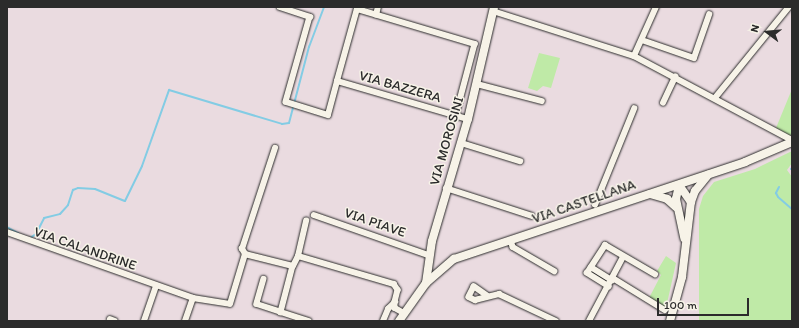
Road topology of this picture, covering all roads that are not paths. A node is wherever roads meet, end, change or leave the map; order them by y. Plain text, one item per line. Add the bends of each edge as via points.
1 (280, 7) edge
2 (378, 7) edge
3 (656, 7) edge
4 (789, 7) edge
5 (493, 9) edge
6 (376, 15) junction
7 (710, 15) dead end
8 (642, 40) junction
9 (634, 56) junction
10 (675, 77) junction
11 (337, 81) junction
12 (476, 84) junction
13 (715, 98) junction
14 (542, 101) dead end
15 (663, 103) dead end
16 (634, 109) dead end
17 (456, 116) junction
18 (468, 119) junction
19 (792, 141) edge
20 (461, 143) junction
21 (275, 148) dead end
22 (520, 161) dead end
23 (709, 174) junction
24 (679, 185) junction
25 (446, 188) junction
26 (648, 194) junction
27 (691, 202) junction
28 (594, 205) dead end
29 (677, 208) junction
30 (314, 215) dead end
31 (532, 216) dead end
32 (306, 220) dead end
33 (7, 232) edge
34 (511, 240) junction
35 (685, 241) junction
36 (245, 254) junction
37 (428, 255) junction
38 (298, 256) junction
39 (623, 257) junction
40 (293, 266) junction
41 (591, 267) junction
42 (554, 272) dead end
43 (655, 274) dead end
44 (264, 279) dead end
45 (612, 279) junction
46 (426, 283) junction
47 (156, 286) junction
48 (608, 287) junction
49 (490, 295) dead end
50 (193, 298) junction
51 (395, 302) junction
52 (665, 310) dead end
53 (281, 312) junction
54 (404, 313) junction
55 (144, 321) edge
56 (186, 321) edge
57 (309, 321) edge
58 (383, 321) edge
59 (399, 321) edge
60 (556, 321) edge
61 (589, 321) edge
62 (670, 321) edge

1 - 11 street, VIA BAZZERA via 310,17 286,102 328,115
2 - 6 street
3 - 8 street
4 - 13 street
5 - 9 street
5 - 12 street, VIA MOROSINI
6 - 11 street, VIA BAZZERA via 357,9
6 - 17 street, VIA BAZZERA via 475,44
7 - 8 street via 694,58
8 - 9 street
9 - 10 street
10 - 13 street
10 - 15 street
11 - 17 street, VIA BAZZERA
12 - 14 street
12 - 18 street, VIA MOROSINI
13 - 19 street
16 - 28 street
17 - 18 street, VIA BAZZERA
18 - 20 street, VIA MOROSINI
19 - 23 street, VIA CASTELLANA via 771,153
20 - 22 street
20 - 25 street, VIA MOROSINI
21 - 36 street, VIA CALANDRINE via 242,248
23 - 24 street, VIA CASTELLANA
23 - 27 street via 695,191
24 - 26 street, VIA CASTELLANA
24 - 27 street
24 - 29 street via 676,195
25 - 31 street
25 - 37 street, VIA MOROSINI
26 - 29 street via 667,198
26 - 34 street, VIA CASTELLANA
27 - 35 street
29 - 35 street
30 - 37 street, VIA PIAVE
32 - 38 street
33 - 47 street, VIA CALANDRINE
34 - 42 street via 513,247
34 - 46 street, VIA CASTELLANA via 454,259
35 - 62 street via 679,292
36 - 40 street
36 - 50 street, VIA CALANDRINE via 230,304
37 - 46 street, VIA MOROSINI
38 - 40 street
38 - 51 street via 394,284 398,290
39 - 41 street via 605,245
39 - 43 street
39 - 45 street
40 - 53 street
41 - 45 street
41 - 48 street via 588,275
44 - 53 street via 257,304
45 - 48 street
45 - 52 street
46 - 54 street, VIA CASTELLANA
47 - 50 street, VIA CALANDRINE
47 - 55 street
48 - 61 street
49 - 60 street via 499,294
50 - 56 street
51 - 54 street via 395,308
51 - 58 street via 388,309
53 - 57 street
54 - 59 street, VIA CASTELLANA

